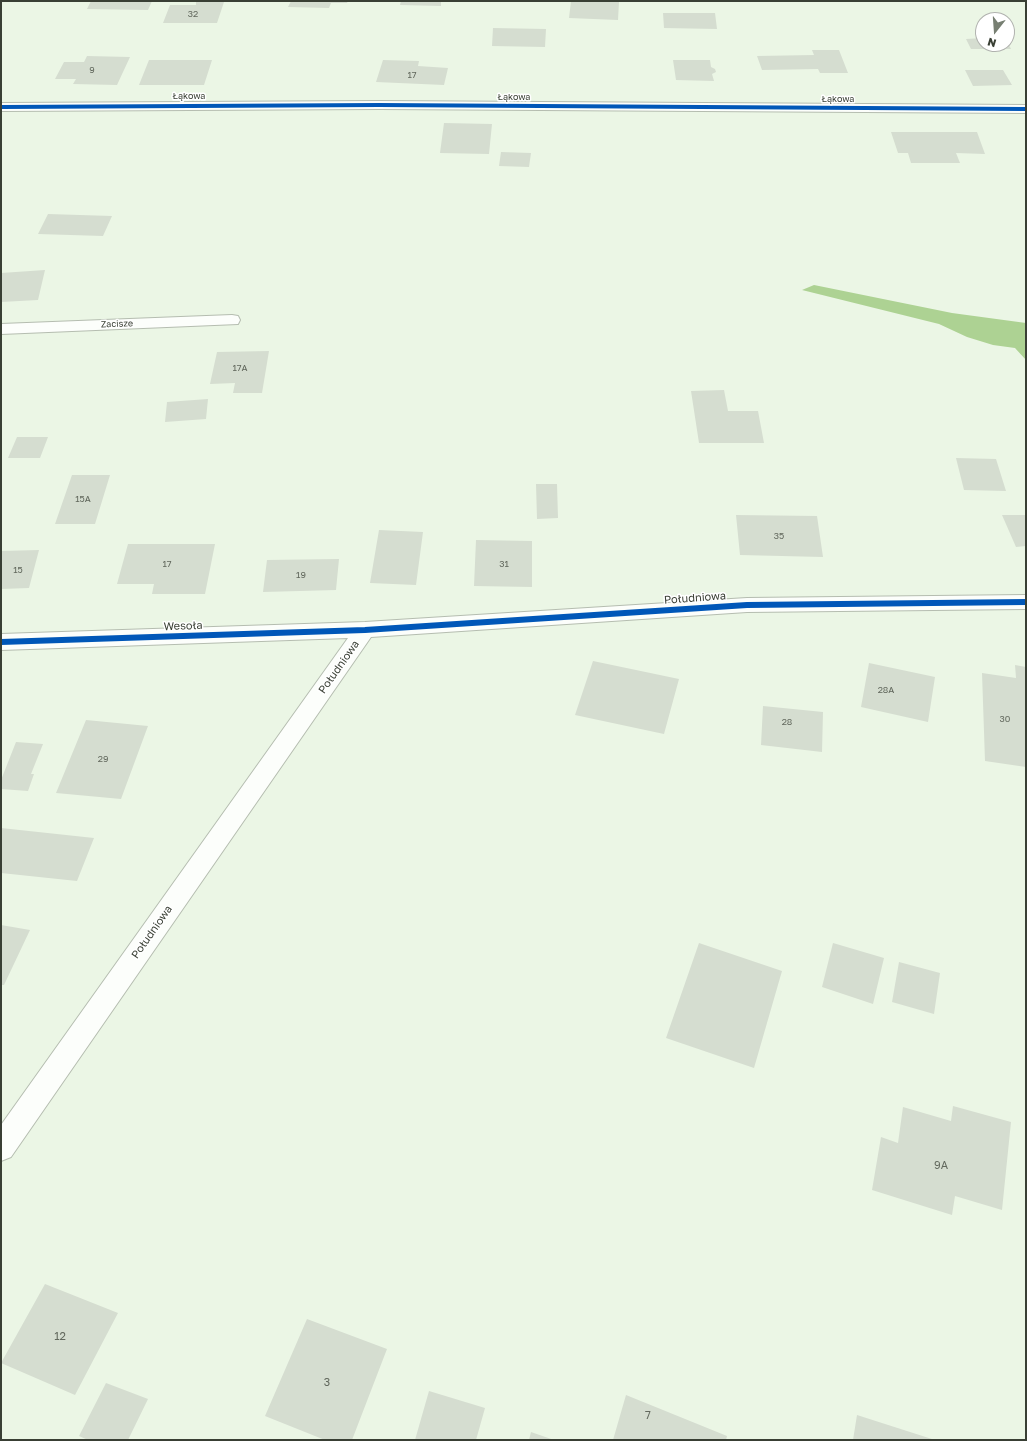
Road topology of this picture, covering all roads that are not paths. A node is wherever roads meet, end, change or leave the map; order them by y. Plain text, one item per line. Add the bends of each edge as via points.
1 (1, 107) edge
2 (1026, 109) edge
3 (232, 320) dead end
4 (1, 329) edge
5 (1026, 602) edge
6 (365, 630) junction
7 (1, 642) edge
8 (1, 1148) edge

1 - 2 street, Łąkowa via 387,105
3 - 4 street, Zacisze
5 - 6 street, Południowa via 747,605
6 - 7 street, Wesoła
6 - 8 street, Południowa

